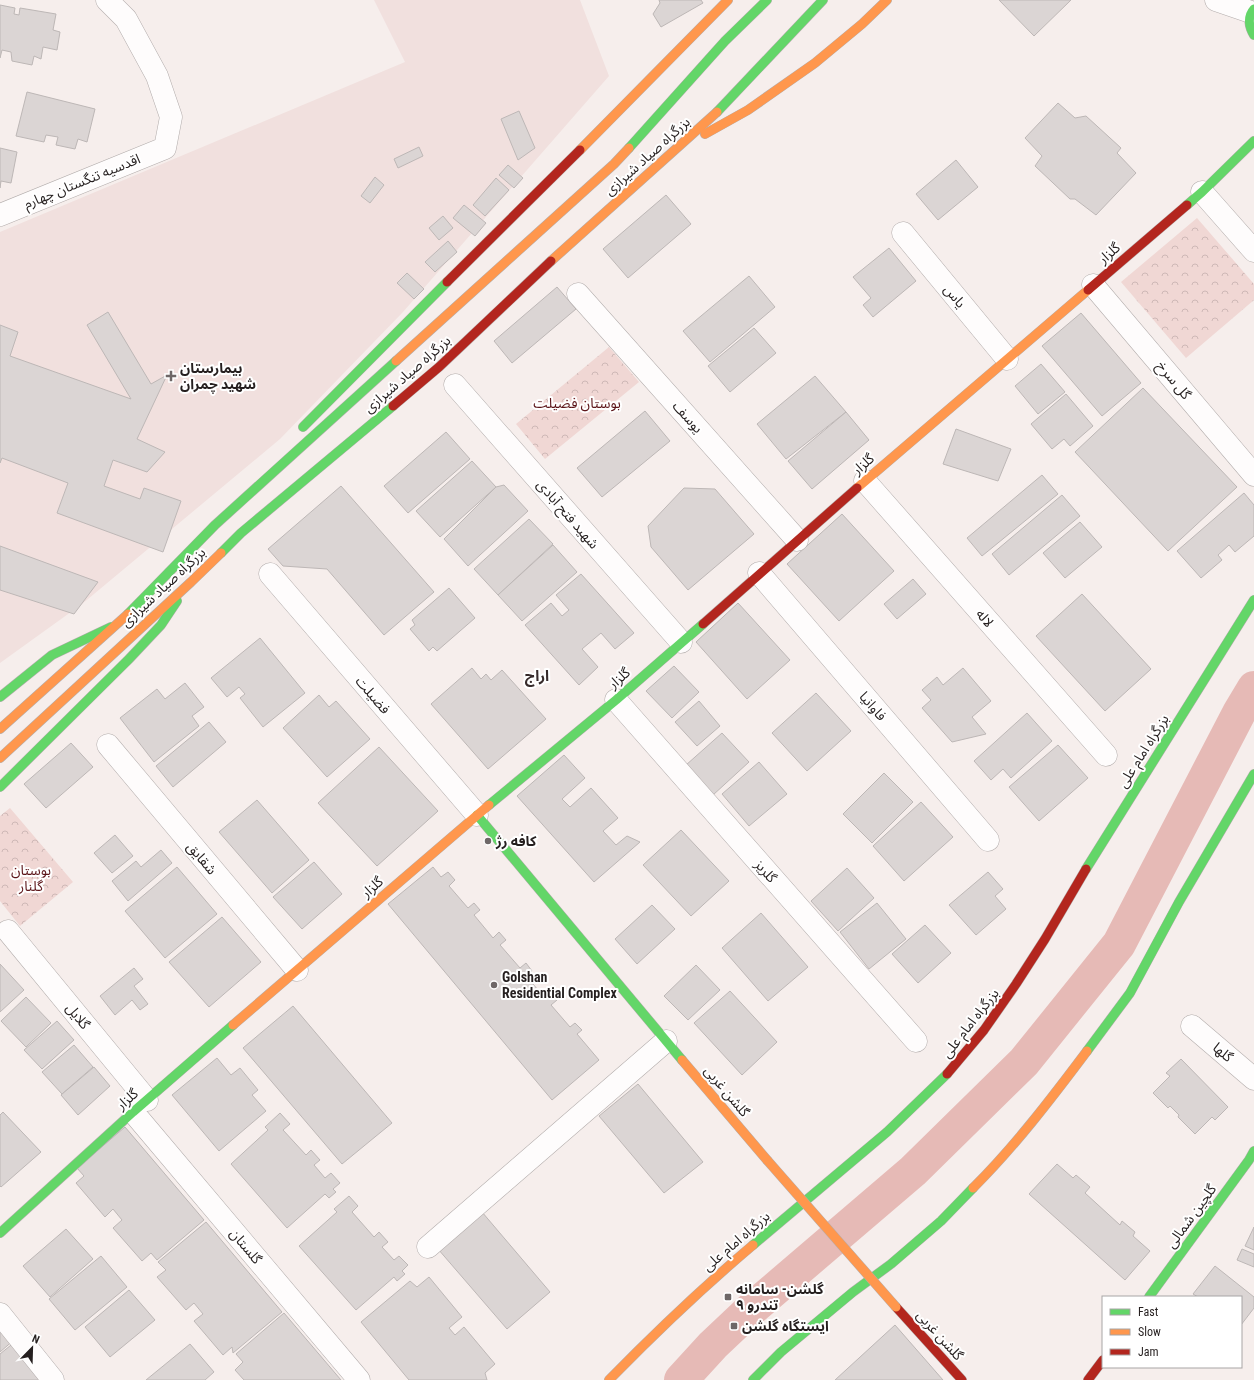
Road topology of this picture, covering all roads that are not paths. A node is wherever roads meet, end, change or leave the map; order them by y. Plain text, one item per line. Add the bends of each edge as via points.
1 (107, 0) edge
2 (728, 0) edge
3 (766, 0) edge
4 (823, 0) edge
5 (887, 0) edge
6 (1216, 0) edge
7 (1253, 10) edge
8 (1254, 34) edge
9 (1254, 141) edge
10 (671, 153) junction
11 (1202, 192) junction
12 (0, 215) edge
13 (903, 233) dead end
14 (1254, 251) edge
15 (1093, 285) junction
16 (578, 294) dead end
17 (1007, 359) junction
18 (455, 385) dead end
19 (295, 434) dead end
20 (264, 468) dead end
21 (1254, 475) edge
22 (865, 481) junction
23 (215, 525) junction
24 (797, 540) junction
25 (759, 573) junction
26 (270, 574) dead end
27 (191, 582) junction
28 (1254, 600) edge
29 (120, 623) junction
30 (681, 642) junction
31 (0, 697) edge
32 (616, 700) junction
33 (0, 729) edge
34 (108, 745) dead end
35 (1106, 755) dead end
36 (0, 758) edge
37 (1254, 774) edge
38 (0, 787) edge
39 (477, 815) junction
40 (988, 840) dead end
41 (8, 931) dead end
42 (297, 970) junction
43 (1192, 1026) dead end
44 (666, 1041) junction
45 (916, 1042) dead end
46 (1254, 1078) edge
47 (140, 1106) junction
48 (1252, 1158) edge
49 (0, 1232) edge
50 (428, 1247) dead end
51 (1150, 1296) edge
52 (0, 1314) edge
53 (1102, 1361) edge
54 (53, 1380) edge
55 (359, 1380) edge
56 (609, 1380) edge
57 (753, 1380) edge
58 (962, 1380) edge
59 (1088, 1380) edge

1 - 12 street, اقدسیه تنگستان چهارم via 126,19 157,76 171,117 165,148
2 - 19 main road
3 - 23 main road, بزرگراه صیاد شیرازی via 725,41 614,164
4 - 10 main road, بزرگراه صیاد شیرازی via 722,108
5 - 10 main road via 809,67 748,110
6 - 7 street
7 - 8 main road via 1249,20
9 - 11 main road, گلزار
10 - 27 main road, بزرگراه صیاد شیرازی via 439,366 241,533
11 - 14 street
11 - 15 main road, گلزار
13 - 17 street, یاس
15 - 17 main road, گلزار
15 - 21 street, گل سرخ
16 - 24 street, یوسف
17 - 22 main road, گلزار
18 - 30 street, شهید فتح آبادی
20 - 23 main road
22 - 24 main road, گلزار
22 - 35 street, لاله
23 - 29 main road, بزرگراه صیاد شیرازی
24 - 25 main road, گلزار
25 - 30 main road, گلزار
25 - 40 street, فاوانیا
26 - 39 street, فضیلت
27 - 36 main road, بزرگراه صیاد شیرازی
27 - 38 main road via 160,625 129,659
28 - 56 main road, بزرگراه امام علی via 1069,896 1046,939 979,1036 942,1080 892,1127 722,1271 661,1327
29 - 31 main road via 52,655
29 - 33 main road, بزرگراه صیاد شیرازی
30 - 32 main road, گلزار
32 - 39 main road, گلزار
32 - 45 street, گلریز
34 - 42 street, شقایق
37 - 57 main road via 1179,902 1130,993 1038,1116 997,1164 941,1221 781,1352
39 - 42 main road, گلزار
39 - 44 main road, گلشن غربی
41 - 47 street, گلایل
42 - 47 main road, گلزار
43 - 46 street, گلها
44 - 50 street
44 - 58 main road, گلشن غربی, bridge via 767,1160
47 - 49 main road, گلزار
47 - 55 street, گلستان
48 - 51 main road, گلچین شمالی
52 - 54 street
53 - 59 main road

